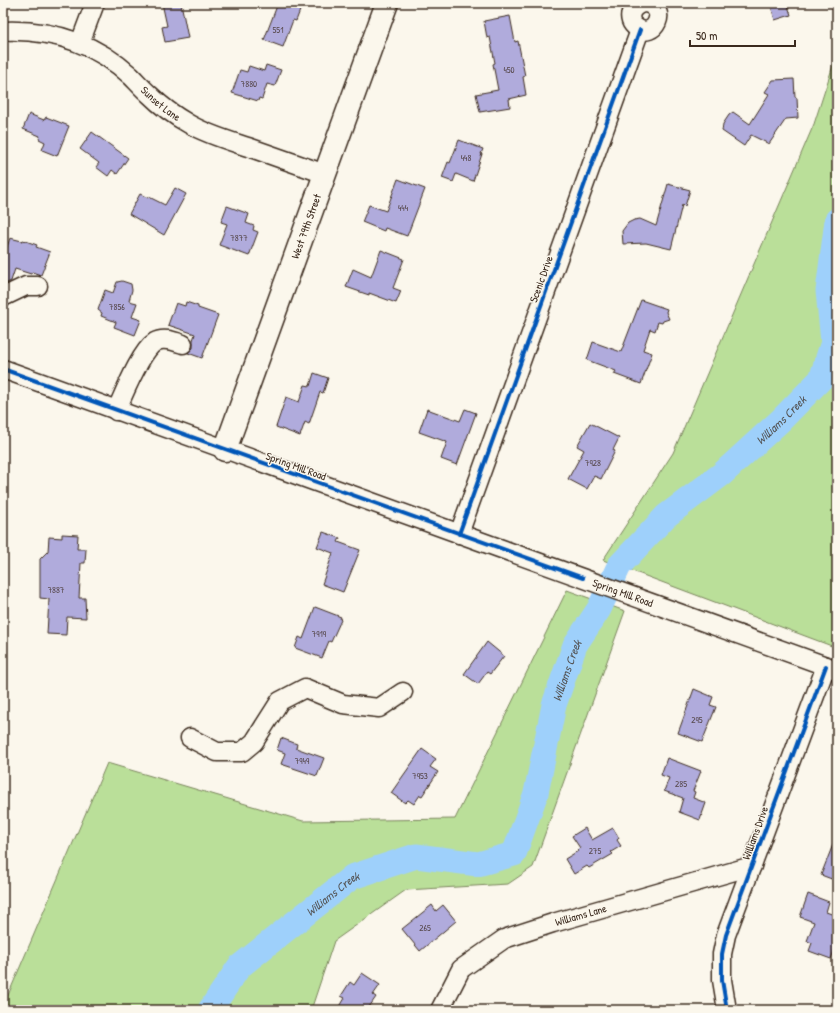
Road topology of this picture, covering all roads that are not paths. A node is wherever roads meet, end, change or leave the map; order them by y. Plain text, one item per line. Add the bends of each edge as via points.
1 (94, 3) edge
2 (387, 3) edge
3 (643, 3) edge
4 (646, 3) edge
5 (640, 30) junction
6 (3, 31) edge
7 (80, 43) junction
8 (325, 174) junction
9 (38, 286) dead end
10 (3, 297) edge
11 (183, 344) dead end
12 (3, 369) edge
13 (116, 411) junction
14 (225, 450) junction
15 (459, 534) junction
16 (831, 668) edge
17 (403, 692) dead end
18 (190, 738) dead end
19 (752, 866) junction
20 (440, 1010) edge
21 (727, 1010) edge

1 - 7 street
2 - 8 main road, West 79th Street
3 - 5 street via 632,11 631,23
4 - 5 street via 657,10 658,22 649,30
5 - 15 street, Scenic Drive
6 - 7 street, Sunset Lane via 43,33
7 - 8 street, Sunset Lane via 110,59 165,108 194,126 218,137
8 - 14 main road, West 79th Street
9 - 10 street via 26,286
11 - 13 street via 168,340 156,342 147,351
12 - 13 street, Spring Mill Road
13 - 14 street, Spring Mill Road
14 - 15 street, Spring Mill Road
15 - 16 street, Spring Mill Road
16 - 19 street, Williams Drive
17 - 18 street via 379,708 343,704 306,688 280,701 254,742 242,752 217,752
19 - 20 street, Williams Lane via 504,939 461,968
19 - 21 street, Williams Drive via 726,935 722,954 722,980

